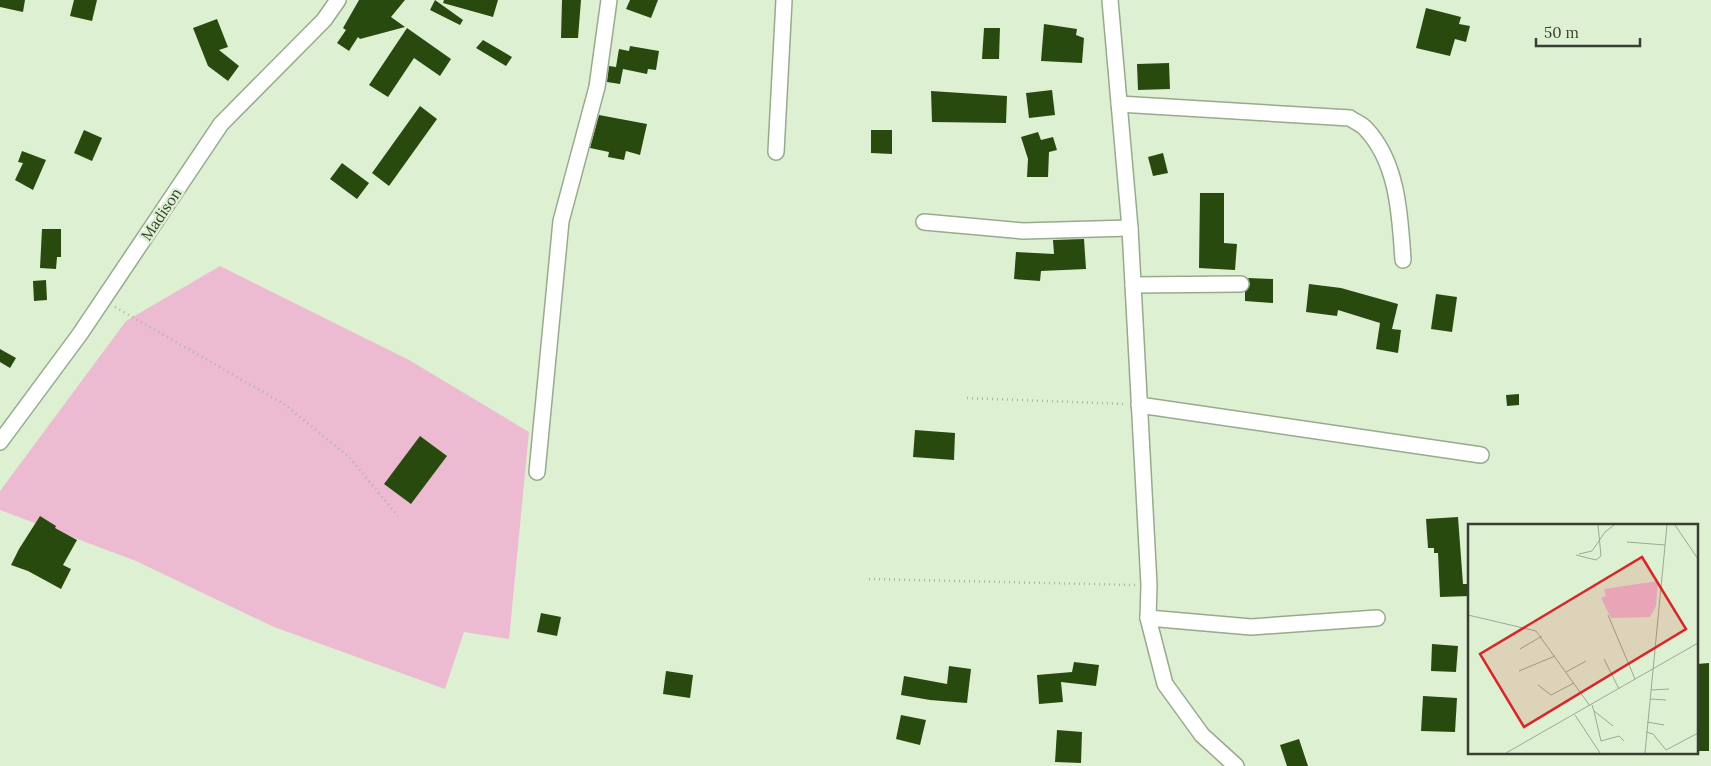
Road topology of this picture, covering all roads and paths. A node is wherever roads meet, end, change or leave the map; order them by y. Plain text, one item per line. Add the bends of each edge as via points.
1 (338, 0) edge
2 (609, 0) edge
3 (784, 0) edge
4 (1110, 0) edge
5 (1119, 104) junction
6 (776, 152) dead end
7 (924, 222) dead end
8 (1130, 228) junction
9 (1403, 260) dead end
10 (1241, 284) dead end
11 (1133, 285) junction
12 (102, 300) junction
13 (967, 398) dead end
14 (1139, 405) junction
15 (0, 442) edge
16 (1481, 455) dead end
17 (538, 472) dead end
18 (398, 516) dead end
19 (869, 579) dead end
20 (1149, 586) junction
21 (1148, 618) junction
22 (1377, 618) dead end
23 (1236, 766) edge

1 - 12 street, Madison via 324,20 221,124
2 - 17 street via 597,87 562,221
3 - 6 street
4 - 5 street
5 - 8 street
5 - 9 street via 1350,118 1366,128 1384,156 1398,203
7 - 8 street via 1023,231
8 - 11 street
10 - 11 street
11 - 14 street
12 - 15 street, Madison
12 - 18 path via 284,404 349,457
13 - 14 path
14 - 16 street
14 - 20 street
19 - 20 path
20 - 21 street
21 - 22 street via 1251,627
21 - 23 street via 1165,684 1202,735

